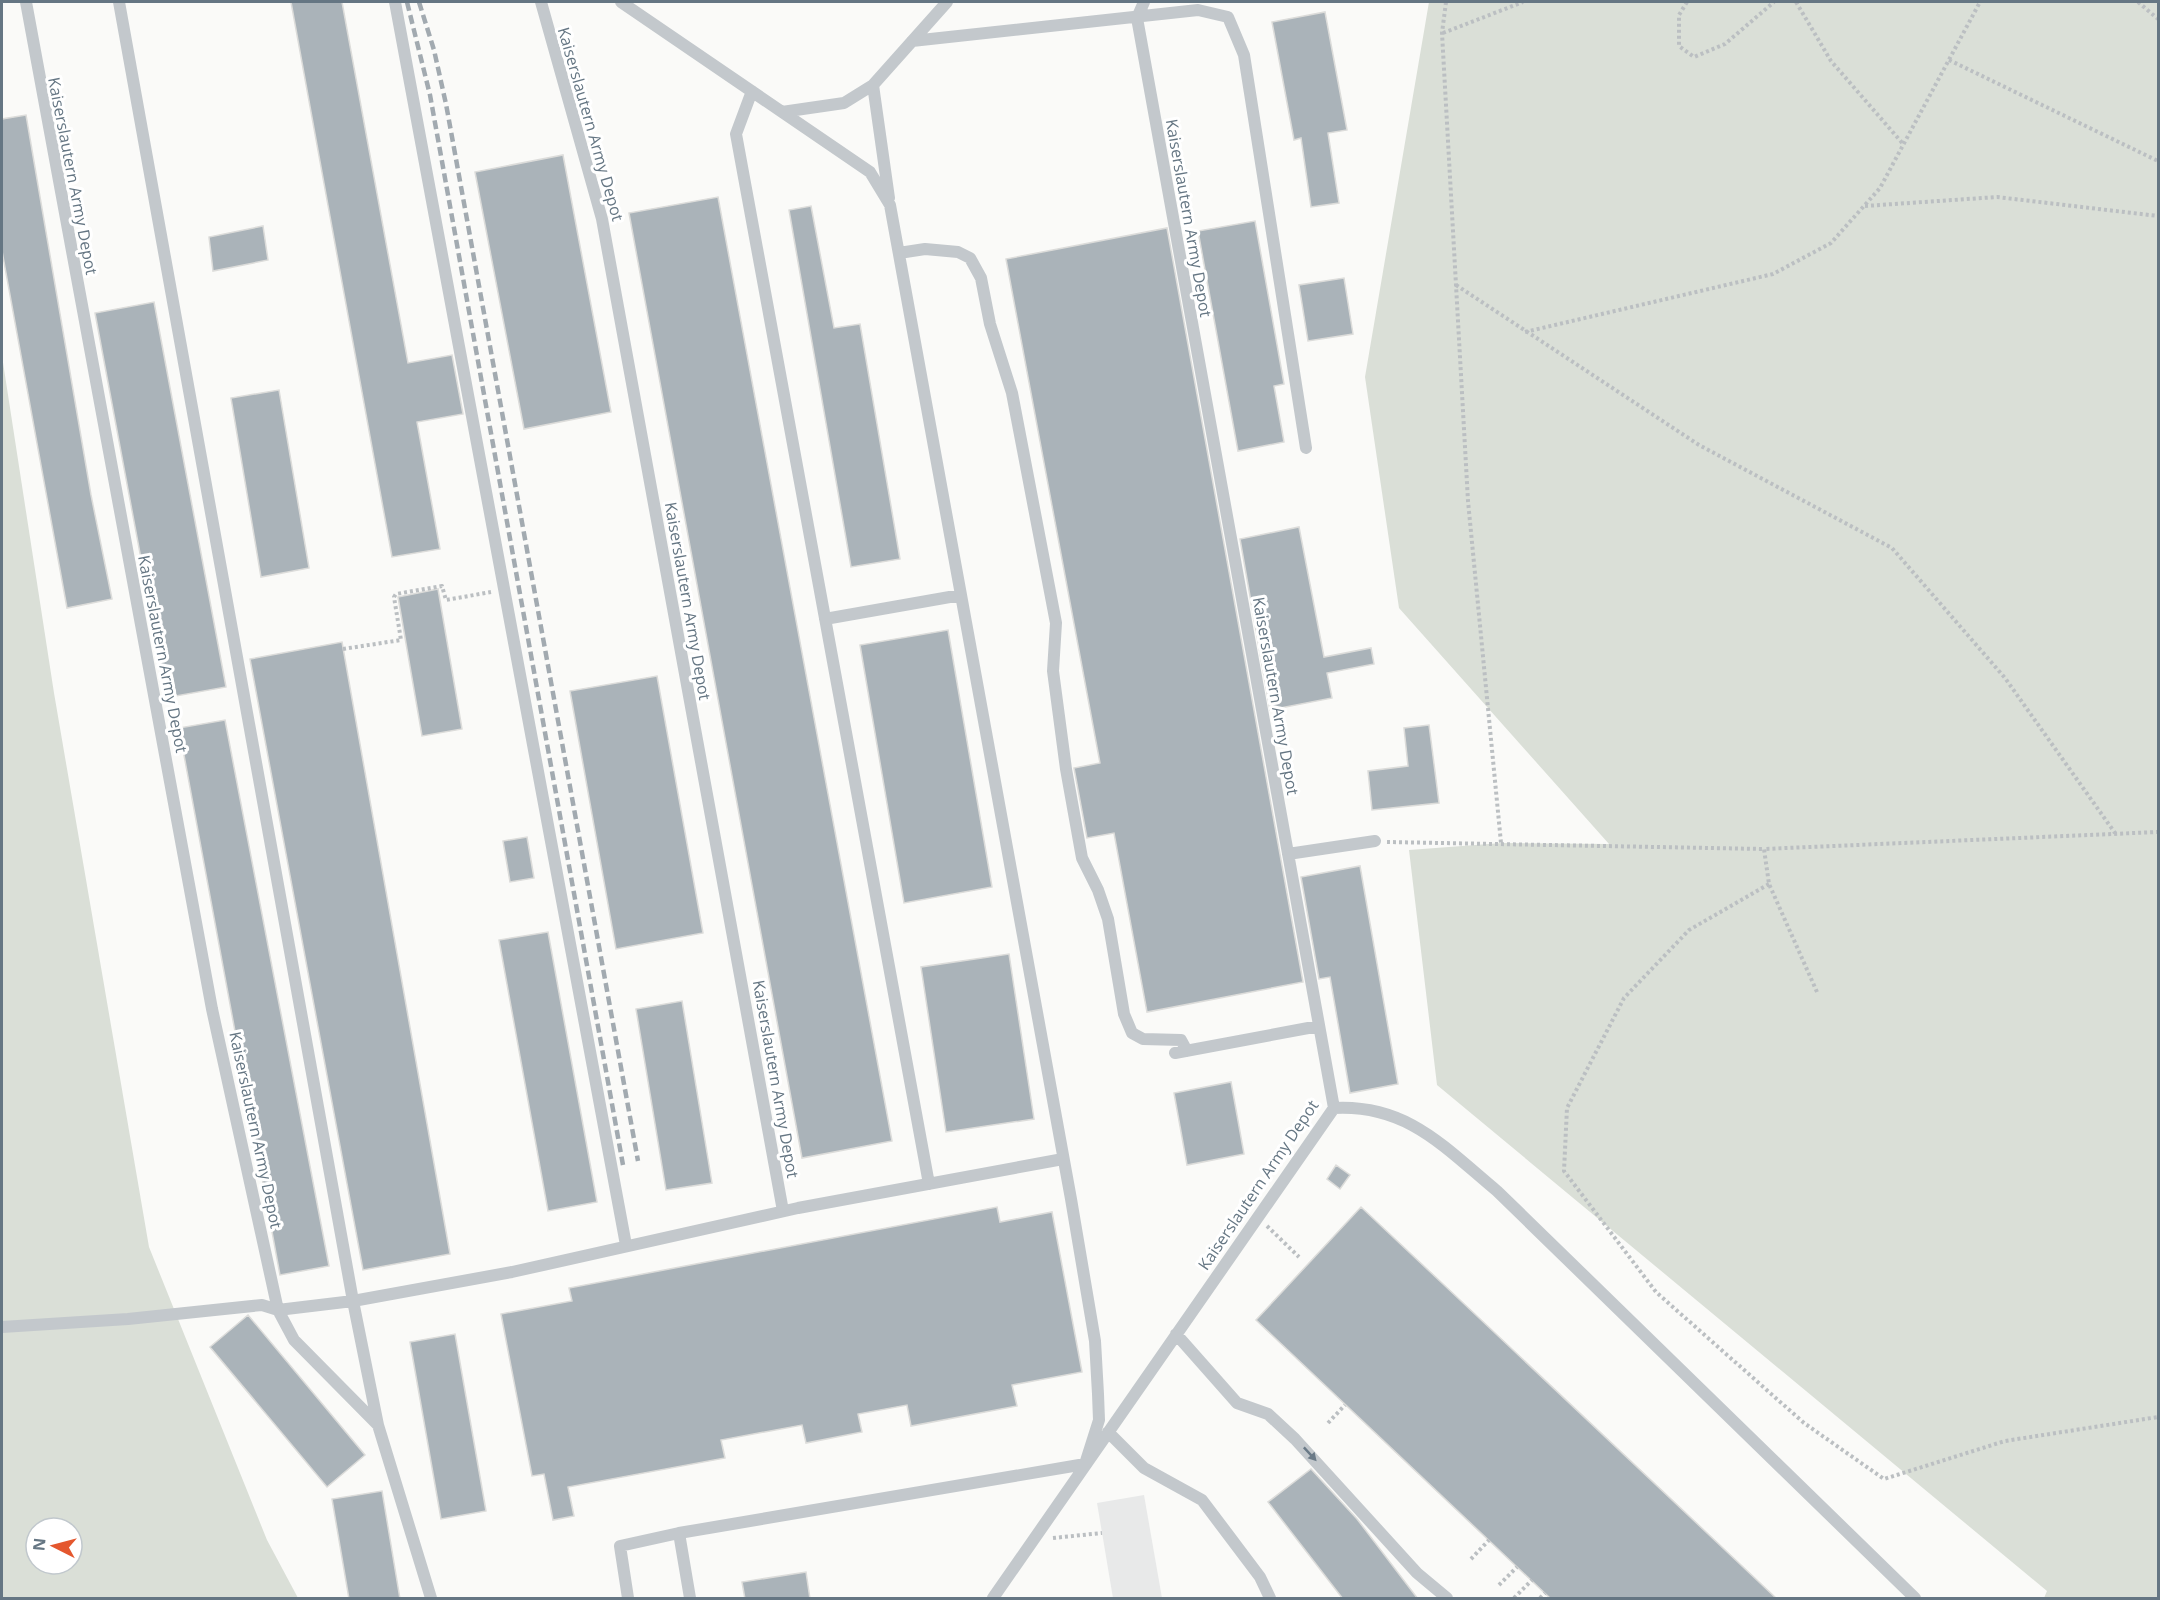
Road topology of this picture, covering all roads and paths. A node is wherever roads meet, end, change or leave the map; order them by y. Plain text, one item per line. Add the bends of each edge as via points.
1 (26, 2) edge
2 (119, 2) edge
3 (395, 2) edge
4 (541, 2) edge
5 (621, 2) edge
6 (947, 2) edge
7 (1144, 2) edge
8 (1446, 2) edge
9 (1523, 2) edge
10 (1687, 2) edge
11 (1774, 2) edge
12 (1796, 2) edge
13 (1980, 2) edge
14 (2138, 2) edge
15 (1137, 18) junction
16 (2158, 19) edge
17 (1442, 33) junction
18 (912, 40) junction
19 (1949, 60) junction
20 (873, 85) junction
21 (752, 91) junction
22 (782, 112) junction
23 (1904, 145) junction
24 (2158, 161) edge
25 (890, 205) junction
26 (1864, 206) junction
27 (2158, 216) edge
28 (899, 253) junction
29 (1456, 285) junction
30 (1524, 332) junction
31 (1306, 448) dead end
32 (504, 589) junction
33 (961, 595) junction
34 (825, 619) junction
35 (344, 649) dead end
36 (2158, 832) edge
37 (2115, 833) junction
38 (1375, 841) joint
39 (1502, 843) junction
40 (1764, 849) junction
41 (1288, 854) junction
42 (1769, 884) junction
43 (1817, 992) dead end
44 (1319, 1026) junction
45 (1334, 1108) junction
46 (1063, 1159) junction
47 (929, 1184) junction
48 (783, 1211) junction
49 (1258, 1217) junction
50 (626, 1245) junction
51 (1299, 1257) dead end
52 (353, 1301) junction
53 (278, 1310) junction
54 (2, 1327) edge
55 (1176, 1334) junction
56 (1346, 1405) dead end
57 (2158, 1417) edge
58 (1328, 1423) dead end
59 (378, 1425) junction
60 (1108, 1432) junction
61 (1085, 1464) junction
62 (679, 1533) junction
63 (1102, 1533) dead end
64 (1049, 1538) dead end
65 (1489, 1540) dead end
66 (1471, 1559) dead end
67 (1517, 1567) dead end
68 (1532, 1580) dead end
69 (1499, 1585) dead end
70 (1545, 1593) dead end
71 (431, 1599) edge
72 (628, 1599) edge
73 (690, 1599) edge
74 (993, 1599) edge
75 (1270, 1599) edge
76 (1447, 1599) edge
77 (1514, 1599) edge
78 (1540, 1599) edge
79 (1915, 1599) edge

1 - 53 lane, Kaiserslautern Army Depot via 212,1009
2 - 52 lane, Kaiserslautern Army Depot
3 - 32 lane
4 - 48 lane, Kaiserslautern Army Depot via 602,219
5 - 21 lane, Kaiserslautern Army Depot
6 - 18 lane
7 - 15 lane
8 - 17 path
9 - 17 path
10 - 11 path via 1679,15 1679,46 1694,57 1725,44
12 - 23 path via 1832,61
13 - 19 path
14 - 16 path
15 - 18 lane
15 - 31 lane via 1198,10 1228,17 1244,56
15 - 41 lane, Kaiserslautern Army Depot
17 - 29 path
18 - 20 lane
19 - 23 path
19 - 24 path
20 - 22 lane via 844,103
20 - 25 lane
21 - 22 lane, Kaiserslautern Army Depot
21 - 34 lane via 736,134
22 - 25 lane, Kaiserslautern Army Depot via 870,172
23 - 26 path via 1880,188
25 - 28 lane, Kaiserslautern Army Depot
26 - 27 path via 1997,197
26 - 30 path via 1831,243 1773,274
28 - 33 lane, Kaiserslautern Army Depot
28 - 44 lane via 925,249 957,252 970,258 981,278 990,324 1012,393 1056,623 1053,671 1082,858 1108,919 1132,1034 1143,1039 1181,1040 1181,1052
29 - 30 path
29 - 39 path via 1468,501
30 - 37 path via 1700,445 1892,548 2005,678
32 - 35 path via 446,600 442,585 396,594 401,640
32 - 50 lane
33 - 34 lane
33 - 46 lane, Kaiserslautern Army Depot
34 - 47 lane
36 - 37 path
37 - 40 path
38 - 39 path
38 - 41 lane
39 - 40 path
40 - 42 path
41 - 44 lane, Kaiserslautern Army Depot
42 - 43 path
42 - 57 path via 1689,930 1623,998 1567,1108 1564,1171 1656,1292 1804,1423 1884,1479 2005,1441
44 - 45 lane, Kaiserslautern Army Depot
45 - 49 lane, Kaiserslautern Army Depot
45 - 79 lane via 1368,1107 1406,1121 1497,1191
46 - 47 lane
46 - 61 lane, Kaiserslautern Army Depot via 1095,1341 1099,1420
47 - 48 lane
48 - 50 lane
49 - 51 path
49 - 55 lane, Kaiserslautern Army Depot
50 - 52 lane via 512,1272
52 - 53 lane
52 - 59 lane, Kaiserslautern Army Depot
53 - 54 lane via 262,1305
53 - 59 lane, Kaiserslautern Army Depot via 294,1340
55 - 60 lane, Kaiserslautern Army Depot
55 -> 76 lane via 1238,1403 1268,1414 1295,1439 1418,1573
56 - 58 path
59 - 71 lane, Kaiserslautern Army Depot
60 - 61 lane, Kaiserslautern Army Depot
60 - 75 lane via 1144,1468 1202,1500 1260,1577
61 - 62 lane
61 - 74 lane, Kaiserslautern Army Depot
62 - 72 lane via 620,1546
62 - 73 lane
63 - 64 path
65 - 66 path
67 - 69 path
68 - 77 path
70 - 78 path

